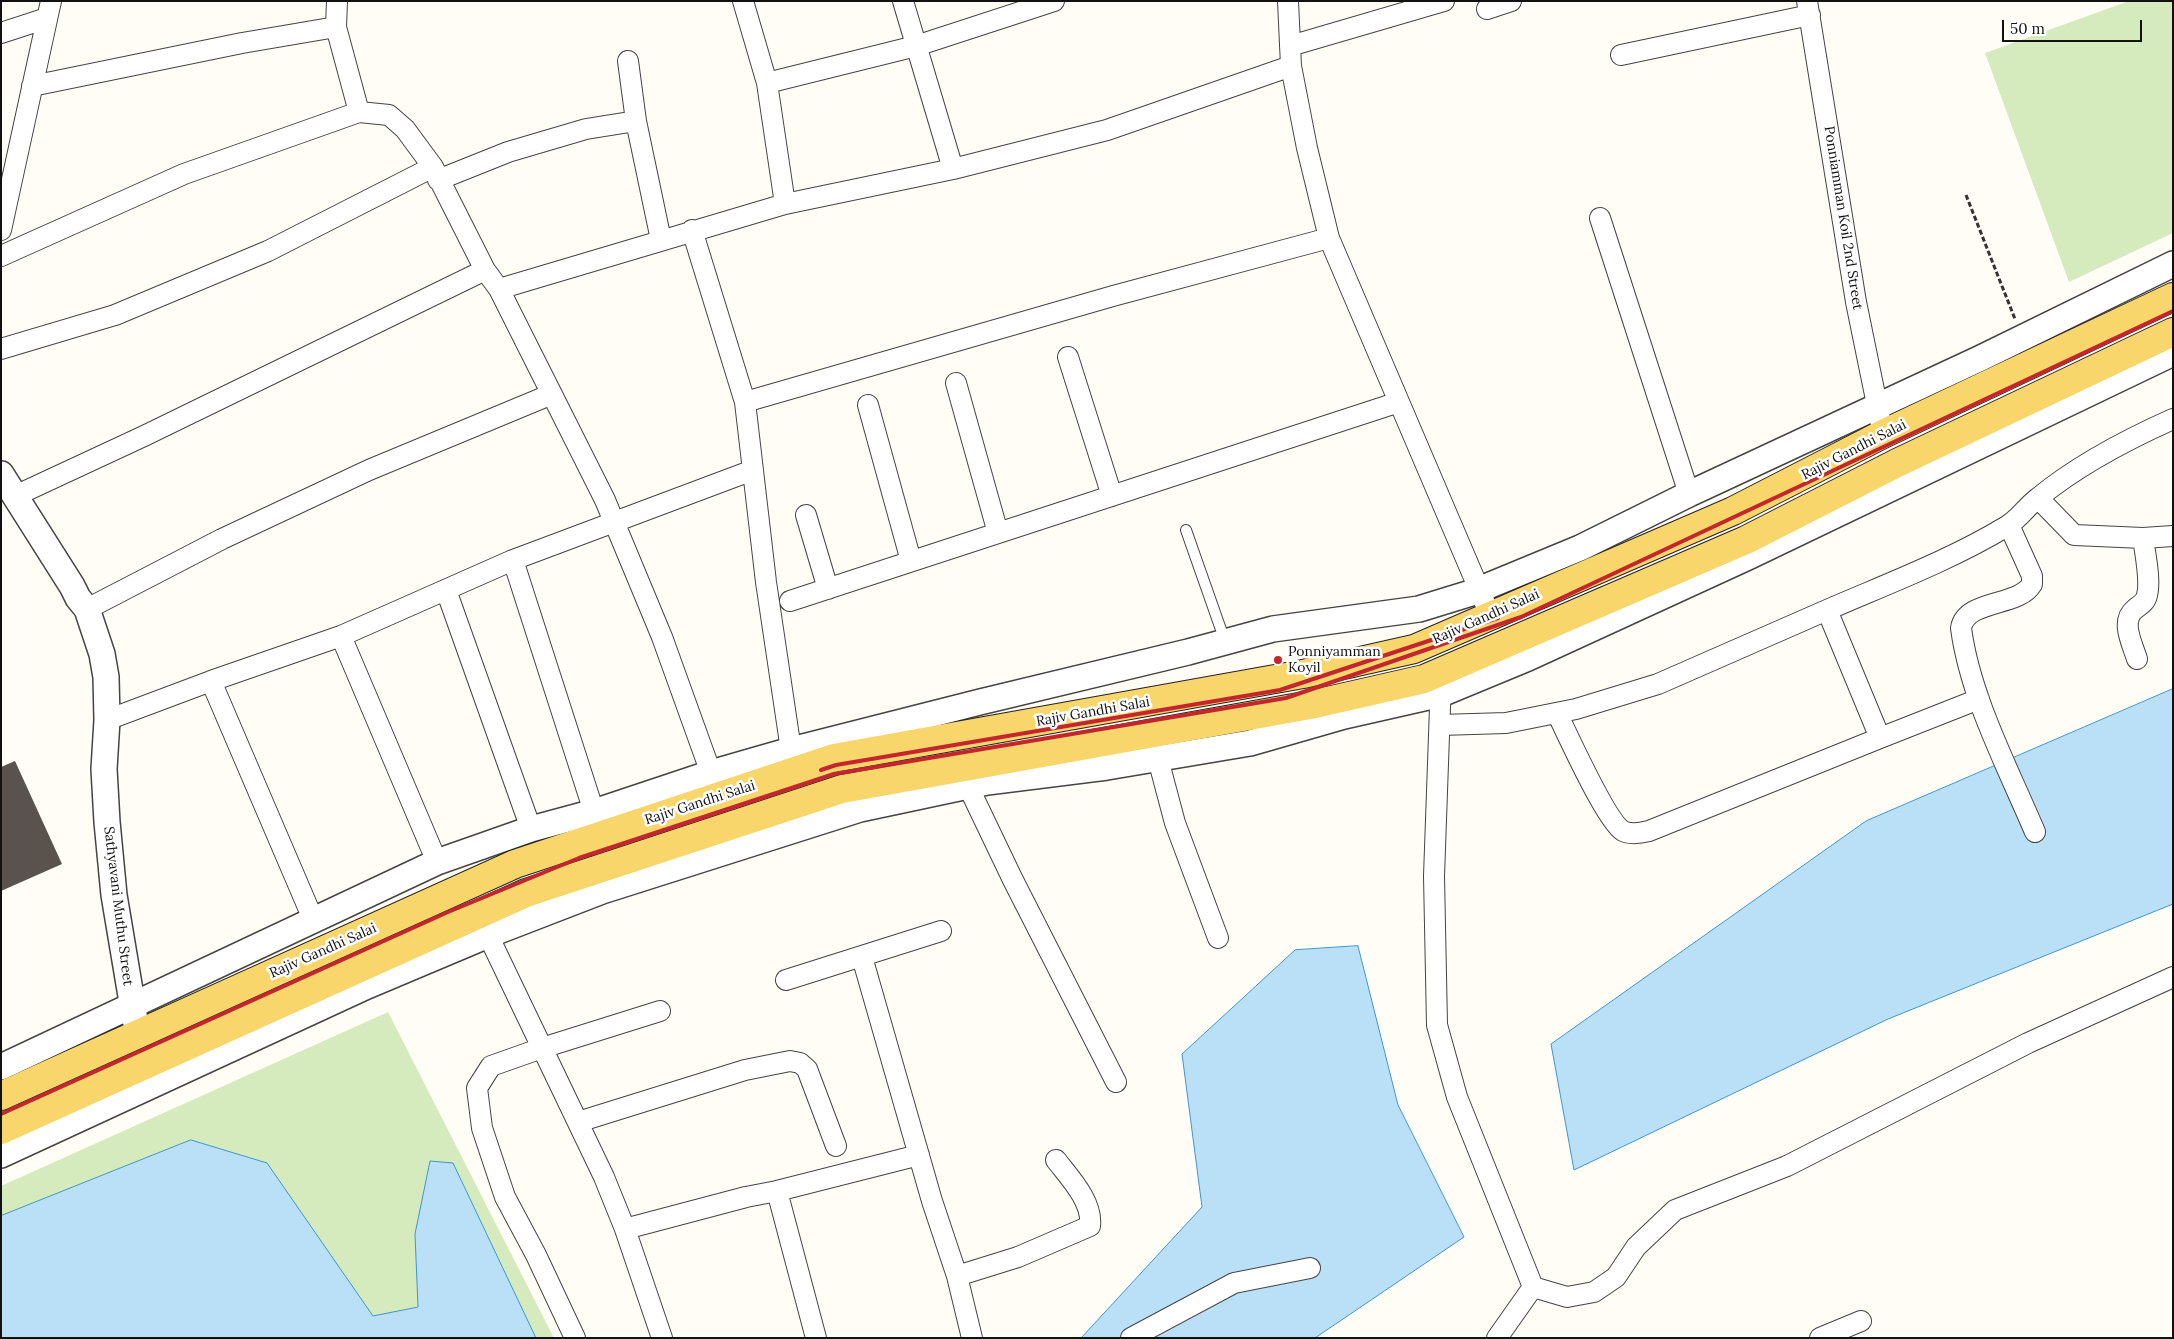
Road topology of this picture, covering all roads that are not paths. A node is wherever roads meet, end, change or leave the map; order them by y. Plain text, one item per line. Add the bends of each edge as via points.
1 (336, 1) edge
2 (743, 1) edge
3 (903, 1) edge
4 (1054, 1) edge
5 (1288, 1) edge
6 (1444, 1) edge
7 (1511, 1) edge
8 (1808, 8) edge
9 (1487, 9) dead end
10 (49, 10) edge
11 (336, 27) junction
12 (1, 33) edge
13 (916, 46) junction
14 (1290, 46) junction
15 (1621, 56) dead end
16 (628, 61) dead end
17 (1291, 66) junction
18 (767, 83) junction
19 (32, 86) junction
20 (359, 112) junction
21 (636, 120) junction
22 (953, 169) junction
23 (435, 174) junction
24 (6, 181) edge
25 (785, 204) junction
26 (1600, 218) dead end
27 (1, 230) edge
28 (692, 230) junction
29 (1330, 238) junction
30 (661, 240) junction
31 (1, 256) edge
32 (2173, 264) edge
33 (484, 270) junction
34 (499, 289) junction
35 (2173, 297) edge
36 (2173, 332) edge
37 (1, 349) edge
38 (2173, 353) edge
39 (1068, 357) dead end
40 (956, 383) dead end
41 (552, 394) junction
42 (745, 402) junction
43 (1399, 402) junction
44 (868, 405) dead end
45 (1878, 408) junction
46 (2173, 419) edge
47 (1883, 434) junction
48 (753, 470) junction
49 (1, 474) edge
50 (1689, 494) junction
51 (15, 496) junction
52 (1112, 496) junction
53 (2038, 498) junction
54 (806, 516) dead end
55 (614, 522) junction
56 (2009, 526) junction
57 (1186, 530) dead end
58 (998, 533) junction
59 (2173, 536) edge
60 (2143, 538) junction
61 (513, 560) junction
62 (911, 562) junction
63 (828, 588) junction
64 (446, 590) junction
65 (1479, 590) junction
66 (790, 601) dead end
67 (87, 609) junction
68 (1827, 610) junction
69 (1490, 615) junction
70 (341, 636) junction
71 (1226, 642) junction
72 (2137, 659) dead end
73 (211, 681) junction
74 (1441, 682) junction
75 (1979, 699) junction
76 (1557, 713) junction
77 (107, 720) junction
78 (1440, 725) junction
79 (1880, 738) junction
80 (791, 750) junction
81 (1158, 759) junction
82 (715, 784) junction
83 (968, 786) junction
84 (594, 812) junction
85 (530, 829) junction
86 (2035, 832) dead end
87 (437, 862) junction
88 (313, 919) junction
89 (941, 931) dead end
90 (488, 935) junction
91 (1218, 938) dead end
92 (862, 957) junction
93 (2173, 977) edge
94 (786, 980) dead end
95 (132, 1006) junction
96 (660, 1011) dead end
97 (138, 1035) junction
98 (542, 1048) junction
99 (1, 1067) edge
100 (1116, 1082) dead end
101 (1, 1096) edge
102 (578, 1122) junction
103 (1, 1130) edge
104 (836, 1146) dead end
105 (1, 1155) edge
106 (919, 1155) junction
107 (1056, 1160) dead end
108 (777, 1191) junction
109 (625, 1229) junction
110 (1310, 1268) dead end
111 (957, 1276) junction
112 (1533, 1287) junction
113 (1861, 1321) dead end
114 (1507, 1332) edge
115 (575, 1338) edge
116 (662, 1338) edge
117 (816, 1338) edge
118 (972, 1338) edge
119 (1131, 1338) edge
120 (1820, 1338) edge

1 - 11 street
2 - 18 street
3 - 13 street
4 - 13 street
5 - 14 street
6 - 14 street
7 - 9 street
8 - 15 street
8 - 45 street, Ponniamman Koil 2nd Street via 1856,302
10 - 12 street
10 - 19 street
11 - 19 street
11 - 20 street
13 - 18 street
13 - 22 street
14 - 17 street
16 - 21 street
17 - 22 street via 1107,130
17 - 29 street via 1307,148
18 - 25 street
19 - 24 street
20 - 23 street via 390,115 404,129
20 - 31 street via 184,174
21 - 23 street via 586,129
21 - 30 street
22 - 25 street
23 - 33 street
23 - 37 street via 268,251 115,315
24 - 27 street
25 - 28 street
26 - 50 street
28 - 30 street
28 - 42 street
29 - 42 street via 1094,301
29 - 43 street
30 - 34 street
32 - 45 street
33 - 34 street
33 - 51 street via 162,428
34 - 41 street
35 - 47 main road, Rajiv Gandhi Salai
36 - 74 main road via 1897,463 1746,540
38 - 74 street via 1748,557 1528,658
39 - 52 street
40 - 58 street
41 - 55 street
41 - 67 street via 369,470 222,539
42 - 48 street
43 - 52 street
43 - 65 street
44 - 62 street
45 - 47 street, Ponniamman Koil 2nd Street
45 - 50 street
46 - 53 street via 2084,465
47 - 69 main road, Rajiv Gandhi Salai via 1733,511
48 - 55 street
48 - 80 street
49 - 51 street, Sathyavani Muthu Street
50 - 65 street via 1580,548
51 - 67 street, Sathyavani Muthu Street
52 - 58 street
53 - 56 street
53 - 60 street via 2074,535
54 - 63 street
55 - 61 street
55 - 82 street via 662,637
56 - 68 street via 1950,556
56 - 75 street via 2032,576 2032,584 2022,594 1971,613 1962,622 1968,668
57 - 71 lane
58 - 62 street
59 - 60 street
60 - 72 street via 2148,593 2144,602 2127,618
61 - 64 street
61 - 84 street
62 - 63 street
63 - 66 street
64 - 70 street
64 - 85 street
65 - 69 street
65 - 71 street via 1419,609 1272,629
67 - 77 street, Sathyavani Muthu Street via 106,676
68 - 76 street via 1658,684
68 - 79 street
69 - 82 main road, Rajiv Gandhi Salai via 1414,648 1303,674 834,758
70 - 73 street
70 - 87 street
71 - 80 street
73 - 77 street
73 - 88 street
74 - 78 street
74 - 81 street via 1344,716 1250,743
74 - 103 main road via 1424,679 1310,705 842,789 526,893
75 - 79 street
75 - 86 street
76 - 78 street via 1506,723
76 - 79 street via 1607,812 1622,831 1635,834
77 - 95 street, Sathyavani Muthu Street via 104,769 107,822 114,895
78 - 112 street via 1434,876 1437,1025 1457,1097
80 - 82 street
81 - 83 street
81 - 91 street via 1175,824
82 - 84 street
82 - 97 main road, Rajiv Gandhi Salai via 515,864
83 - 90 street via 860,809 805,826 602,891
83 - 100 street
84 - 85 street
85 - 87 street
87 - 88 street
88 - 95 street
89 - 92 street
90 - 98 street
90 - 105 street via 367,986
92 - 94 street
92 - 106 street
93 - 112 street via 2028,1043 1787,1166 1675,1210 1636,1247 1616,1277 1594,1292 1567,1297
95 - 97 street, Sathyavani Muthu Street
95 - 99 street
96 - 98 street
97 - 101 main road, Rajiv Gandhi Salai
98 - 102 street
98 - 115 street via 491,1066 477,1088 482,1128 505,1197
102 - 104 street via 745,1070 790,1061 807,1069
102 - 109 street
106 - 108 street
106 - 111 street
107 - 111 street via 1087,1207 1090,1226 1018,1257
108 - 109 street
108 - 117 street
109 - 116 street
110 - 119 street via 1234,1283
111 - 118 street
112 - 114 street
113 - 120 street

